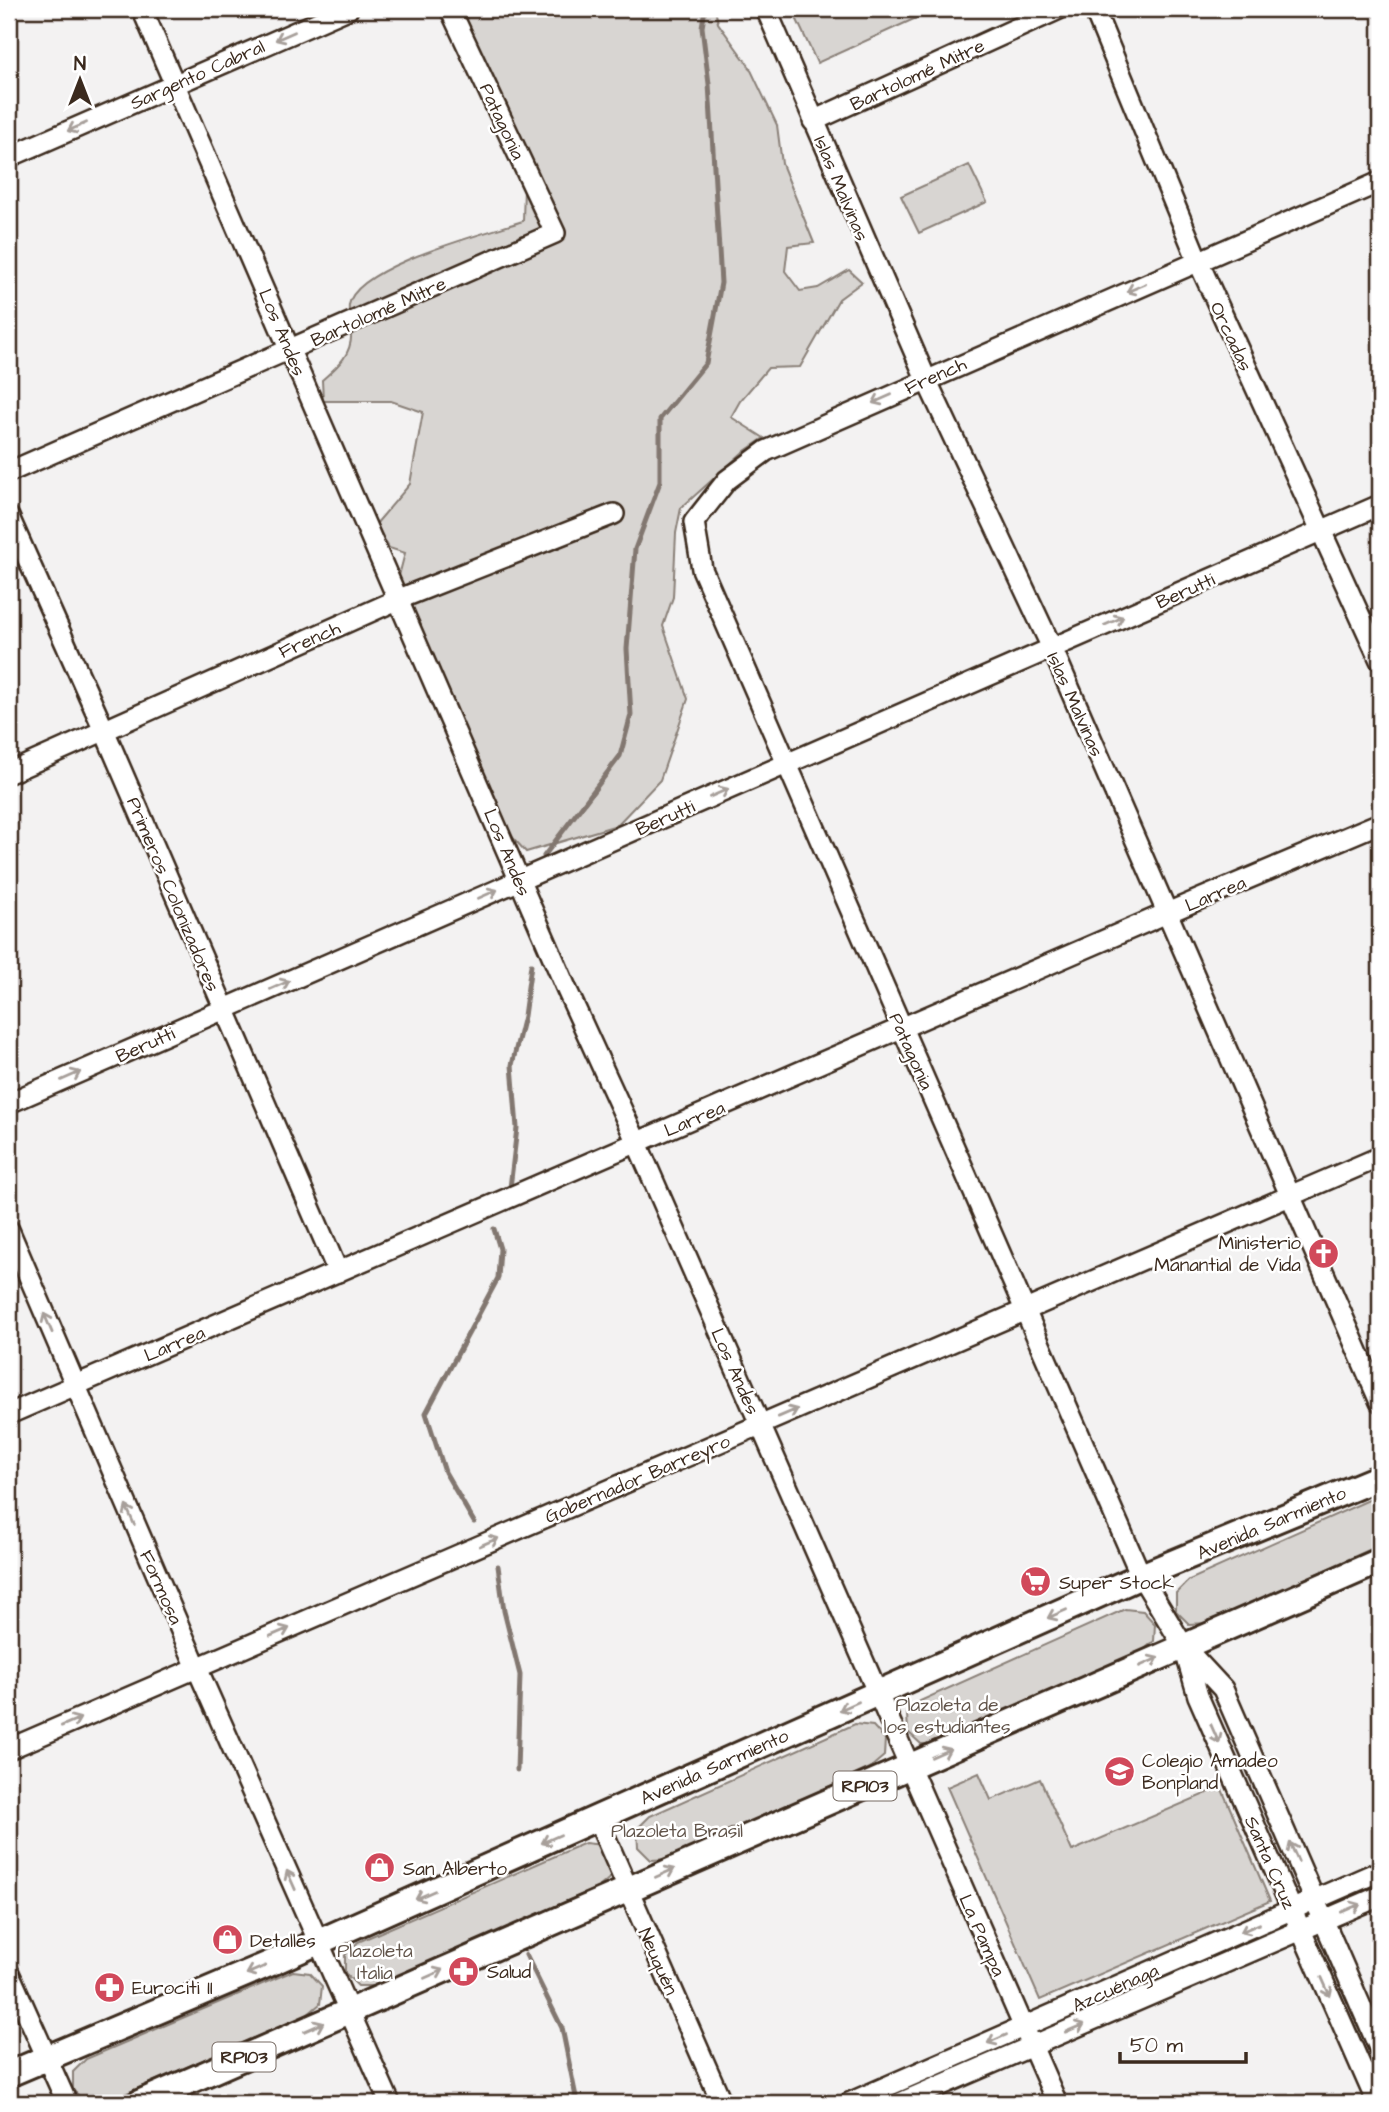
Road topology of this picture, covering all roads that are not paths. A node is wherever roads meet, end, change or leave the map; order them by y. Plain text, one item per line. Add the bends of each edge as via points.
1 (142, 9) edge
2 (348, 9) edge
3 (450, 9) edge
4 (766, 9) edge
5 (1059, 9) edge
6 (1094, 9) edge
7 (175, 84) junction
8 (813, 121) junction
9 (9, 157) edge
10 (1380, 182) edge
11 (555, 233) joint
12 (1198, 261) junction
13 (290, 349) junction
14 (926, 379) junction
15 (9, 472) edge
16 (1380, 505) edge
17 (614, 514) dead end
18 (9, 516) edge
19 (694, 522) joint
20 (1321, 531) junction
21 (399, 599) junction
22 (1052, 648) junction
23 (1380, 660) edge
24 (104, 730) junction
25 (787, 764) junction
26 (9, 773) edge
27 (1380, 823) edge
28 (520, 880) junction
29 (1167, 913) junction
30 (224, 1009) junction
31 (902, 1027) junction
32 (9, 1103) edge
33 (637, 1143) junction
34 (1380, 1157) edge
35 (1291, 1196) junction
36 (9, 1230) edge
37 (338, 1272) junction
38 (1026, 1310) junction
39 (74, 1386) junction
40 (1380, 1402) edge
41 (9, 1414) edge
42 (760, 1425) junction
43 (1380, 1477) edge
44 (1380, 1561) edge
45 (1141, 1576) junction
46 (1184, 1647) junction
47 (197, 1668) junction
48 (877, 1694) junction
49 (9, 1749) edge
50 (908, 1767) junction
51 (597, 1818) junction
52 (1380, 1871) edge
53 (627, 1890) junction
54 (1380, 1896) edge
55 (1315, 1900) junction
56 (1292, 1910) junction
57 (1324, 1920) junction
58 (1301, 1930) junction
59 (318, 1942) junction
60 (9, 1973) edge
61 (349, 2011) junction
62 (1024, 2027) junction
63 (1032, 2046) junction
64 (1380, 2050) edge
65 (46, 2058) junction
66 (9, 2074) edge
67 (67, 2103) edge
68 (139, 2103) edge
69 (390, 2103) edge
70 (722, 2103) edge
71 (849, 2103) edge
72 (900, 2103) edge
73 (1057, 2103) edge
74 (1377, 2103) edge

1 - 7 street, Los Andes
2 -> 7 street, Sargento Cabral
3 - 11 street, Patagonia
4 - 8 street, Islas Malvinas
5 - 8 street, Bartolomé Mitre
6 - 12 street, Orcadas
7 -> 9 street, Sargento Cabral
7 - 13 street, Los Andes
8 - 14 street, Islas Malvinas
10 - 12 street, French
11 - 13 street, Bartolomé Mitre
12 -> 14 street, French
12 - 20 street, Orcadas
13 - 15 street, Bartolomé Mitre
13 - 21 street, Los Andes
14 -> 19 street, French via 766,451 727,480
14 - 22 street, Islas Malvinas
16 - 20 street, Berutti
17 - 21 street, French
18 - 24 street, Primeros Colonizadores
19 - 25 street, Patagonia via 702,569
22 -> 20 street, Berutti
20 - 23 street, Orcadas
21 - 24 street, French
21 - 28 street, Los Andes
22 - 25 street, Berutti
22 - 29 street, Islas Malvinas
24 - 26 street, French
24 - 30 street, Primeros Colonizadores
28 -> 25 street, Berutti
25 - 31 street, Patagonia
27 - 29 street, Larrea
30 -> 28 street, Berutti
28 - 33 street, Los Andes
29 - 31 street, Larrea
29 - 35 street, Islas Malvinas
32 -> 30 street, Berutti
30 - 37 street, Primeros Colonizadores
31 - 33 street, Larrea
31 - 38 street, Patagonia
33 - 37 street, Larrea
33 - 42 street, Los Andes
34 - 35 street, Gobernador Barreyro
35 - 38 street, Gobernador Barreyro
35 - 40 street, Islas Malvinas
39 -> 36 street, Formosa
37 - 39 street, Larrea
42 -> 38 street, Gobernador Barreyro
38 - 45 street, Patagonia
39 - 41 street, Larrea
47 -> 39 street, Formosa
47 -> 42 street, Gobernador Barreyro
42 - 48 street, Los Andes
43 - 45 main road, Avenida Sarmiento
44 - 46 main road, RP103
45 - 46 street, Patagonia
45 -> 48 main road, Avenida Sarmiento
50 -> 46 main road, RP103
55 -> 46 street, Santa Cruz via 1223,1689
46 -> 56 street, Santa Cruz via 1198,1696
49 -> 47 street, Gobernador Barreyro
59 -> 47 street, Formosa
48 - 50 street, Los Andes
48 -> 51 main road, Avenida Sarmiento
53 -> 50 main road, RP103
50 - 62 street, La Pampa
51 - 53 street, Neuquén
51 -> 59 main road, Avenida Sarmiento
52 - 55 street, Azcuénaga
61 -> 53 main road, RP103
53 - 70 street, Neuquén
57 -> 54 street, Azcuénaga
55 - 56 street, Azcuénaga
55 - 57 street, Santa Cruz
56 - 58 street, Santa Cruz
56 -> 62 street, Azcuénaga
57 - 58 street, Azcuénaga
57 - 64 street, Santa Cruz
63 -> 58 street, Azcuénaga
58 -> 74 street, Santa Cruz
59 - 61 street, Formosa
59 -> 65 main road, Avenida Sarmiento
60 - 65 street
68 -> 61 main road, RP103
61 - 69 street, Formosa
62 - 63 street, La Pampa
62 -> 71 street, Azcuénaga
63 - 72 street, Azcuénaga
63 - 73 street, La Pampa
65 - 66 main road, Avenida Sarmiento
65 - 67 street

